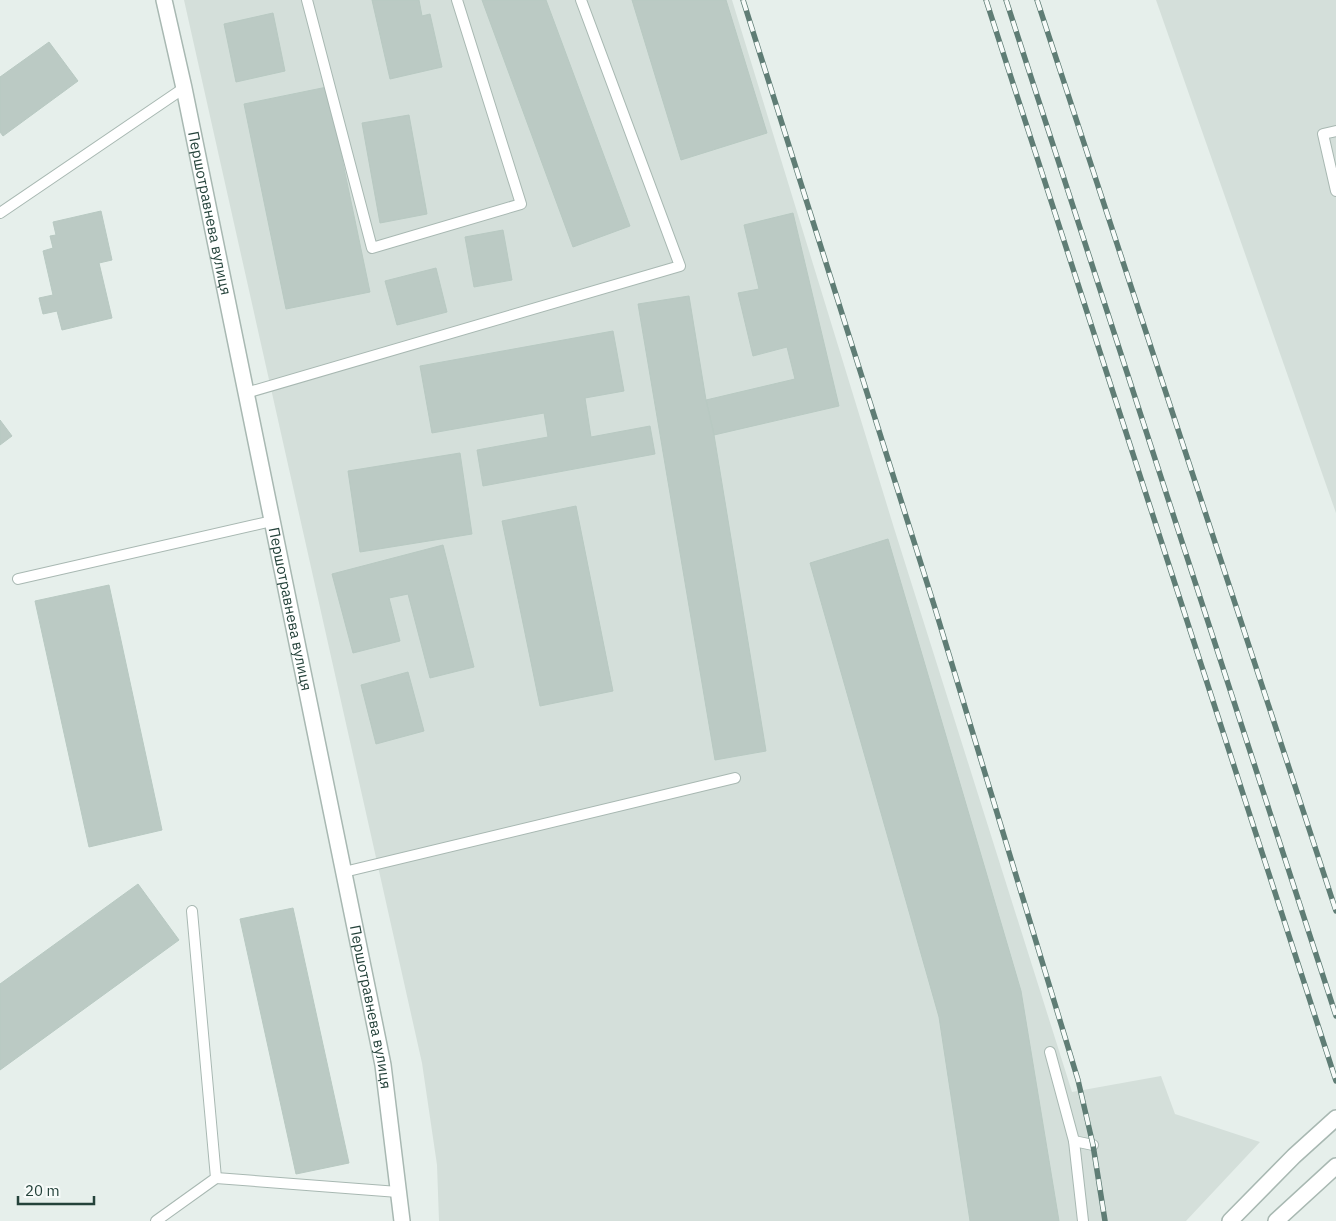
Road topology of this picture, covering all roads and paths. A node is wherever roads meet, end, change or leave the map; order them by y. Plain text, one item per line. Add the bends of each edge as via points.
1 (164, 0) edge
2 (307, 0) edge
3 (457, 0) edge
4 (581, 0) edge
5 (184, 88) junction
6 (1336, 131) edge
7 (1336, 191) edge
8 (0, 213) edge
9 (246, 393) junction
10 (272, 521) junction
11 (18, 579) dead end
12 (735, 778) dead end
13 (344, 872) junction
14 (192, 911) dead end
15 (1050, 1052) dead end
16 (1336, 1118) edge
17 (1074, 1141) junction
18 (1093, 1146) dead end
19 (1336, 1166) edge
20 (216, 1178) junction
21 (398, 1192) junction
22 (156, 1221) edge
23 (402, 1221) edge
24 (1083, 1221) edge
25 (1230, 1221) edge
26 (1276, 1221) edge

1 - 5 street, Першотравнева вулиця
2 - 3 lane via 372,248 522,204
4 - 9 lane via 680,266
5 - 8 lane
5 - 9 street, Першотравнева вулиця
6 - 7 lane via 1324,134
9 - 10 street, Першотравнева вулиця
10 - 11 lane
10 - 13 street, Першотравнева вулиця
12 - 13 lane
13 - 21 street, Першотравнева вулиця via 383,1065
14 - 20 lane
15 - 17 lane
16 - 25 street
17 - 18 lane
17 - 24 lane
19 - 26 street
20 - 21 lane
20 - 22 lane
21 - 23 street, Першотравнева вулиця

